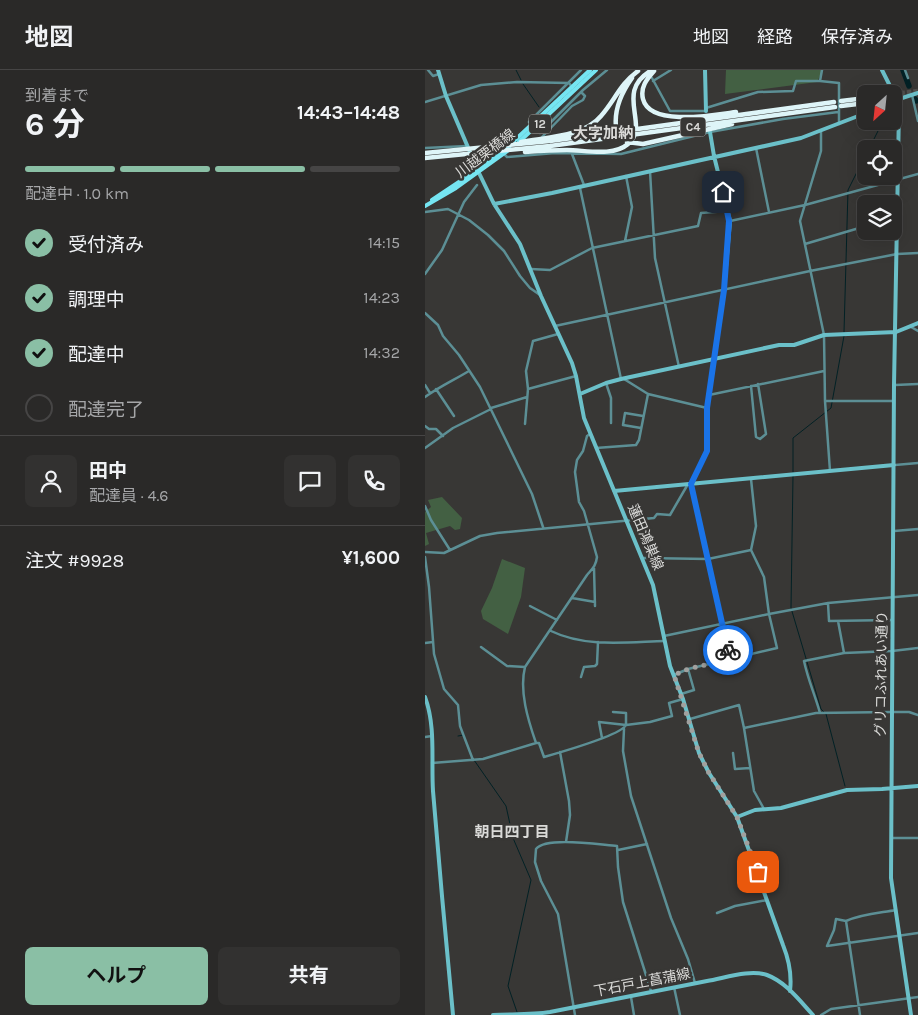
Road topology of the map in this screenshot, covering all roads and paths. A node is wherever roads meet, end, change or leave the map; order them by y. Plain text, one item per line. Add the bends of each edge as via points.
1 (428, 70) edge
2 (577, 70) edge
3 (581, 70) edge
4 (590, 70) edge
5 (596, 70) edge
6 (607, 70) edge
7 (639, 70) edge
8 (653, 70) edge
9 (671, 70) edge
10 (705, 70) edge
11 (822, 70) edge
12 (882, 70) edge
13 (905, 70) edge
14 (438, 72) edge
15 (577, 74) junction
16 (908, 78) dead end
17 (820, 81) junction
18 (571, 85) junction
19 (890, 85) edge
20 (581, 92) junction
21 (918, 93) edge
22 (912, 94) junction
23 (446, 96) junction
24 (903, 97) edge
25 (857, 100) edge
26 (425, 102) edge
27 (857, 103) edge
28 (706, 109) junction
29 (781, 109) junction
30 (839, 112) junction
31 (772, 116) junction
32 (857, 117) edge
33 (918, 120) edge
34 (839, 124) junction
35 (616, 127) dead end
36 (821, 130) junction
37 (710, 132) junction
38 (530, 133) junction
39 (535, 139) junction
40 (626, 142) dead end
41 (550, 143) junction
42 (467, 146) junction
43 (425, 148) edge
44 (756, 148) junction
45 (425, 153) edge
46 (538, 153) junction
47 (504, 154) junction
48 (573, 154) junction
49 (714, 156) junction
50 (425, 158) edge
51 (478, 171) junction
52 (649, 171) junction
53 (918, 174) edge
54 (626, 176) junction
55 (902, 179) edge
56 (477, 184) dead end
57 (878, 185) edge
58 (581, 186) junction
59 (495, 204) junction
60 (805, 204) junction
61 (425, 205) edge
62 (727, 211) junction
63 (425, 212) edge
64 (769, 212) junction
65 (459, 214) junction
66 (729, 221) junction
67 (857, 229) edge
68 (653, 234) junction
69 (897, 240) edge
70 (625, 241) junction
71 (805, 244) junction
72 (592, 248) junction
73 (918, 253) edge
74 (897, 254) junction
75 (531, 269) junction
76 (810, 270) junction
77 (425, 274) edge
78 (724, 290) junction
79 (541, 296) junction
80 (665, 302) junction
81 (425, 313) edge
82 (607, 315) junction
83 (918, 323) edge
84 (555, 326) junction
85 (911, 327) junction
86 (918, 331) edge
87 (896, 332) junction
88 (559, 334) junction
89 (824, 335) junction
90 (714, 359) junction
91 (679, 367) junction
92 (469, 370) junction
93 (824, 371) junction
94 (576, 376) junction
95 (622, 379) junction
96 (606, 383) junction
97 (758, 384) junction
98 (918, 384) edge
99 (425, 385) edge
100 (751, 386) junction
101 (895, 386) junction
102 (436, 389) junction
103 (528, 389) junction
104 (430, 393) junction
105 (580, 394) junction
106 (648, 394) junction
107 (709, 395) junction
108 (425, 397) edge
109 (527, 397) junction
110 (825, 401) junction
111 (894, 401) junction
112 (707, 408) junction
113 (491, 409) junction
114 (454, 416) dead end
115 (643, 416) junction
116 (611, 423) dead end
117 (525, 424) dead end
118 (425, 426) edge
119 (641, 428) junction
120 (591, 433) junction
121 (443, 436) junction
122 (425, 448) edge
123 (596, 448) junction
124 (918, 463) edge
125 (894, 465) junction
126 (830, 470) junction
127 (751, 478) junction
128 (690, 484) junction
129 (614, 490) junction
130 (425, 506) edge
131 (626, 520) junction
132 (588, 524) junction
133 (543, 527) junction
134 (918, 530) edge
135 (894, 531) junction
136 (450, 550) junction
137 (751, 550) junction
138 (425, 552) edge
139 (425, 557) edge
140 (643, 558) junction
141 (708, 559) junction
142 (594, 568) junction
143 (918, 596) edge
144 (893, 597) junction
145 (572, 598) junction
146 (595, 602) junction
147 (828, 603) junction
148 (530, 606) dead end
149 (595, 606) dead end
150 (769, 614) junction
151 (557, 620) junction
152 (893, 620) junction
153 (838, 621) junction
154 (722, 624) junction
155 (551, 630) junction
156 (665, 639) junction
157 (433, 642) junction
158 (598, 642) junction
159 (425, 643) edge
160 (481, 647) dead end
161 (918, 648) edge
162 (893, 651) junction
163 (844, 653) junction
164 (730, 659) junction
165 (525, 667) junction
166 (688, 669) junction
167 (674, 675) junction
168 (581, 677) dead end
169 (681, 694) junction
170 (425, 697) edge
171 (683, 699) junction
172 (613, 712) dead end
173 (891, 712) junction
174 (819, 713) junction
175 (918, 715) edge
176 (689, 720) junction
177 (626, 725) junction
178 (744, 728) junction
179 (624, 729) junction
180 (432, 736) junction
181 (425, 737) edge
182 (602, 738) junction
183 (536, 743) junction
184 (560, 752) junction
185 (733, 753) dead end
186 (473, 760) junction
187 (432, 763) junction
188 (750, 768) junction
189 (918, 786) edge
190 (891, 788) junction
191 (764, 809) junction
192 (737, 817) junction
193 (890, 838) junction
194 (918, 838) edge
195 (565, 842) junction
196 (647, 844) junction
197 (618, 850) junction
198 (767, 900) junction
199 (895, 910) junction
200 (717, 913) dead end
201 (846, 920) junction
202 (918, 933) edge
203 (899, 936) junction
204 (850, 942) junction
205 (695, 983) junction
206 (675, 987) junction
207 (790, 991) junction
208 (651, 992) junction
209 (631, 996) junction
210 (918, 997) edge
211 (908, 998) junction
212 (859, 1005) junction
213 (574, 1007) junction
214 (453, 1015) edge
215 (493, 1015) edge
216 (514, 1015) edge
217 (575, 1015) edge
218 (633, 1015) edge
219 (681, 1015) edge
220 (813, 1015) edge
221 (821, 1015) edge
222 (860, 1015) edge
223 (911, 1015) edge

1 - 14 street via 433,76
2 - 15 street
3 - 15 street
4 - 18 main road, 川越栗橋線 / 12
5 - 38 main road, 川越栗橋線 / 12
6 - 20 street
7 - 35 highway via 619,101
7 - 41 highway via 621,86 596,122
8 - 29 highway via 642,93 646,106 658,115
8 - 41 highway via 640,78 634,90 635,130 633,138 622,148 614,150
9 - 28 street via 653,79 670,111
10 - 28 street
11 - 17 street
12 - 19 street, グリコふれあい通り
13 - 16 street
14 - 23 street, 蓮田鴻巣線
15 - 18 street
17 - 28 street via 796,81 793,91 758,92
17 - 30 street via 839,83
18 - 20 street via 529,122 540,133
18 - 23 street via 517,82 481,85
18 - 51 main road, 川越栗橋線 / 12 via 527,130
20 - 39 street via 585,96 583,100 572,106 541,138
21 - 22 street
22 - 24 street
22 - 33 street
23 - 26 street
23 - 42 street, 蓮田鴻巣線
25 - 27 highway via 841,104
29 - 31 highway, C4 via 834,105
29 - 41 highway, C4
30 - 34 street
30 - 37 street
31 - 40 highway via 643,144
31 - 41 highway, C4
32 - 34 street
34 - 36 street
36 - 44 street
36 - 60 street via 821,151
37 - 48 street via 621,154
37 - 49 street
38 - 39 street
38 - 47 main road, 川越栗橋線 / 12
39 - 46 street
41 - 45 highway, C4
41 - 50 highway, C4 via 488,153
42 - 43 street
42 - 51 street, 蓮田鴻巣線
44 - 49 street
44 - 64 street
46 - 47 street via 507,157
46 - 48 street
47 - 51 main road, 川越栗橋線 / 12
48 - 58 street
49 - 52 street
49 - 62 street
51 - 59 street, 蓮田鴻巣線
51 - 61 main road, 川越栗橋線 / 12
52 - 54 street
52 - 68 street
53 - 55 street
54 - 58 street
54 - 70 street via 632,207
56 - 65 street
57 - 60 street
58 - 59 street
58 - 72 street
59 - 75 street, 蓮田鴻巣線
60 - 64 street
60 - 71 street via 800,220
62 - 66 street
62 - 68 street via 701,213 698,226
63 - 65 street via 449,209
64 - 66 street
65 - 77 street via 442,250
65 - 79 street via 505,251 525,282
66 - 78 street
67 - 71 street
68 - 70 street
68 - 80 street
69 - 74 street, グリコふれあい通り
70 - 72 street
71 - 76 street
72 - 75 street via 550,270
72 - 82 street
73 - 74 street
74 - 76 street
74 - 87 street, グリコふれあい通り
75 - 79 street, 蓮田鴻巣線
76 - 78 street
76 - 89 street
78 - 80 street
78 - 90 street
79 - 84 street, 蓮田鴻巣線
80 - 82 street
80 - 91 street
81 - 92 street via 438,325
82 - 84 street
82 - 95 street
83 - 85 street
84 - 88 street, 蓮田鴻巣線
85 - 86 street
85 - 87 street
87 - 89 street
87 - 101 street, グリコふれあい通り
88 - 94 street, 蓮田鴻巣線
88 - 103 street via 533,341 526,371
89 - 90 street via 795,345 779,345
89 - 93 street
90 - 91 street
90 - 107 street
91 - 95 street
92 - 102 street
92 - 113 street
93 - 97 street
93 - 110 street
94 - 103 street
94 - 105 street, 蓮田鴻巣線
95 - 96 street
95 - 106 street
96 - 105 street
96 - 116 street via 611,398
97 - 100 street
97 - 100 street via 766,434 760,439 757,437
98 - 101 street
99 - 104 street
100 - 107 street
101 - 111 street, グリコふれあい通り
102 - 104 street
102 - 114 street
103 - 109 street
104 - 108 street
105 - 120 street, 蓮田鴻巣線 via 584,418
106 - 112 street
106 - 115 street
107 - 112 street
109 - 113 street
109 - 117 street
110 - 111 street
110 - 126 street
111 - 125 street, グリコふれあい通り
112 - 128 street via 707,451
113 - 121 street
113 - 133 street via 532,494
115 - 119 street
115 - 119 street via 625,412 623,425
118 - 121 street
119 - 123 street via 636,445
120 - 123 street, 蓮田鴻巣線
120 - 132 street via 577,460 575,472 579,502
121 - 122 street
123 - 129 street, 蓮田鴻巣線
124 - 125 street
125 - 126 street
125 - 135 street, グリコふれあい通り
126 - 127 street
127 - 128 street
127 - 137 street via 756,526
128 - 129 street
128 - 131 street via 670,515 662,513 654,518
128 - 141 street
129 - 131 street, 蓮田鴻巣線
130 - 136 street
131 - 132 street
131 - 140 street, 蓮田鴻巣線
132 - 133 street
132 - 142 street via 597,557
133 - 136 street via 480,536
134 - 135 street
135 - 144 street, グリコふれあい通り
136 - 138 street
137 - 141 street
137 - 150 street via 764,577
139 - 157 street
140 - 141 street
140 - 156 street, 蓮田鴻巣線 via 657,596
141 - 154 street
142 - 145 street
142 - 146 street
143 - 144 street
144 - 147 street
144 - 152 street, グリコふれあい通り
145 - 146 street
145 - 151 street
146 - 149 street
147 - 150 street
147 - 153 street via 829,621
148 - 151 street
150 - 154 street
150 - 164 street via 777,648
151 - 155 street
152 - 153 street
152 - 162 street, グリコふれあい通り
153 - 163 street
154 - 156 street
154 - 164 street
155 - 158 street via 560,635
155 - 165 street
156 - 158 street
156 - 167 street, 蓮田鴻巣線
157 - 159 street
157 - 186 street via 444,688 458,705 460,726
158 - 168 street via 597,664 584,667
160 - 165 street via 507,666
161 - 162 street
162 - 163 street
162 - 173 street, グリコふれあい通り
163 - 174 street via 804,661
164 - 166 street
165 - 183 street via 523,686
166 - 167 street
166 - 169 street via 694,690
167 - 169 street, 蓮田鴻巣線
169 - 171 street, 蓮田鴻巣線
170 - 180 street
171 - 176 street, 蓮田鴻巣線
171 - 177 street via 669,703 672,716
172 - 177 street via 626,713
173 - 174 street
173 - 175 street
173 - 190 street, グリコふれあい通り
174 - 178 street
176 - 178 street via 739,705
176 - 192 street, 蓮田鴻巣線 via 703,762
177 - 179 street
177 - 182 street via 599,722
178 - 188 street
179 - 182 street
179 - 196 street via 623,751 631,796
180 - 181 street
180 - 187 street
182 - 184 street
183 - 184 street via 539,742 544,757
183 - 186 street
184 - 195 street via 570,816
185 - 188 street via 735,769
186 - 187 street
187 - 214 street
188 - 191 street via 754,791
189 - 190 street
190 - 191 street via 847,790 781,808
190 - 193 street, グリコふれあい通り
191 - 192 street
192 - 198 street, 蓮田鴻巣線
193 - 194 street
193 - 199 street, グリコふれあい通り
195 - 197 street via 617,846
195 - 213 street via 540,845 535,862 558,914
196 - 197 street
196 - 205 street
197 - 208 street via 623,902
198 - 200 street
198 - 207 street, 蓮田鴻巣線 via 789,960
199 - 201 street
199 - 203 street, グリコふれあい通り
201 - 204 street
201 - 204 street via 836,919 827,946
202 - 203 street
203 - 204 street
203 - 211 street, グリコふれあい通り
204 - 212 street
205 - 206 street, 下石戸上菖蒲線
205 - 207 street, 下石戸上菖蒲線 via 758,974 772,978
206 - 208 street, 下石戸上菖蒲線
206 - 219 street
207 - 220 street
208 - 209 street, 下石戸上菖蒲線
209 - 213 street, 下石戸上菖蒲線
209 - 218 street
210 - 211 street
211 - 212 street
211 - 223 street, グリコふれあい通り
212 - 221 street via 831,1009
212 - 222 street
213 - 216 street, 下石戸上菖蒲線
213 - 217 street
215 - 216 street, 下石戸上菖蒲線

